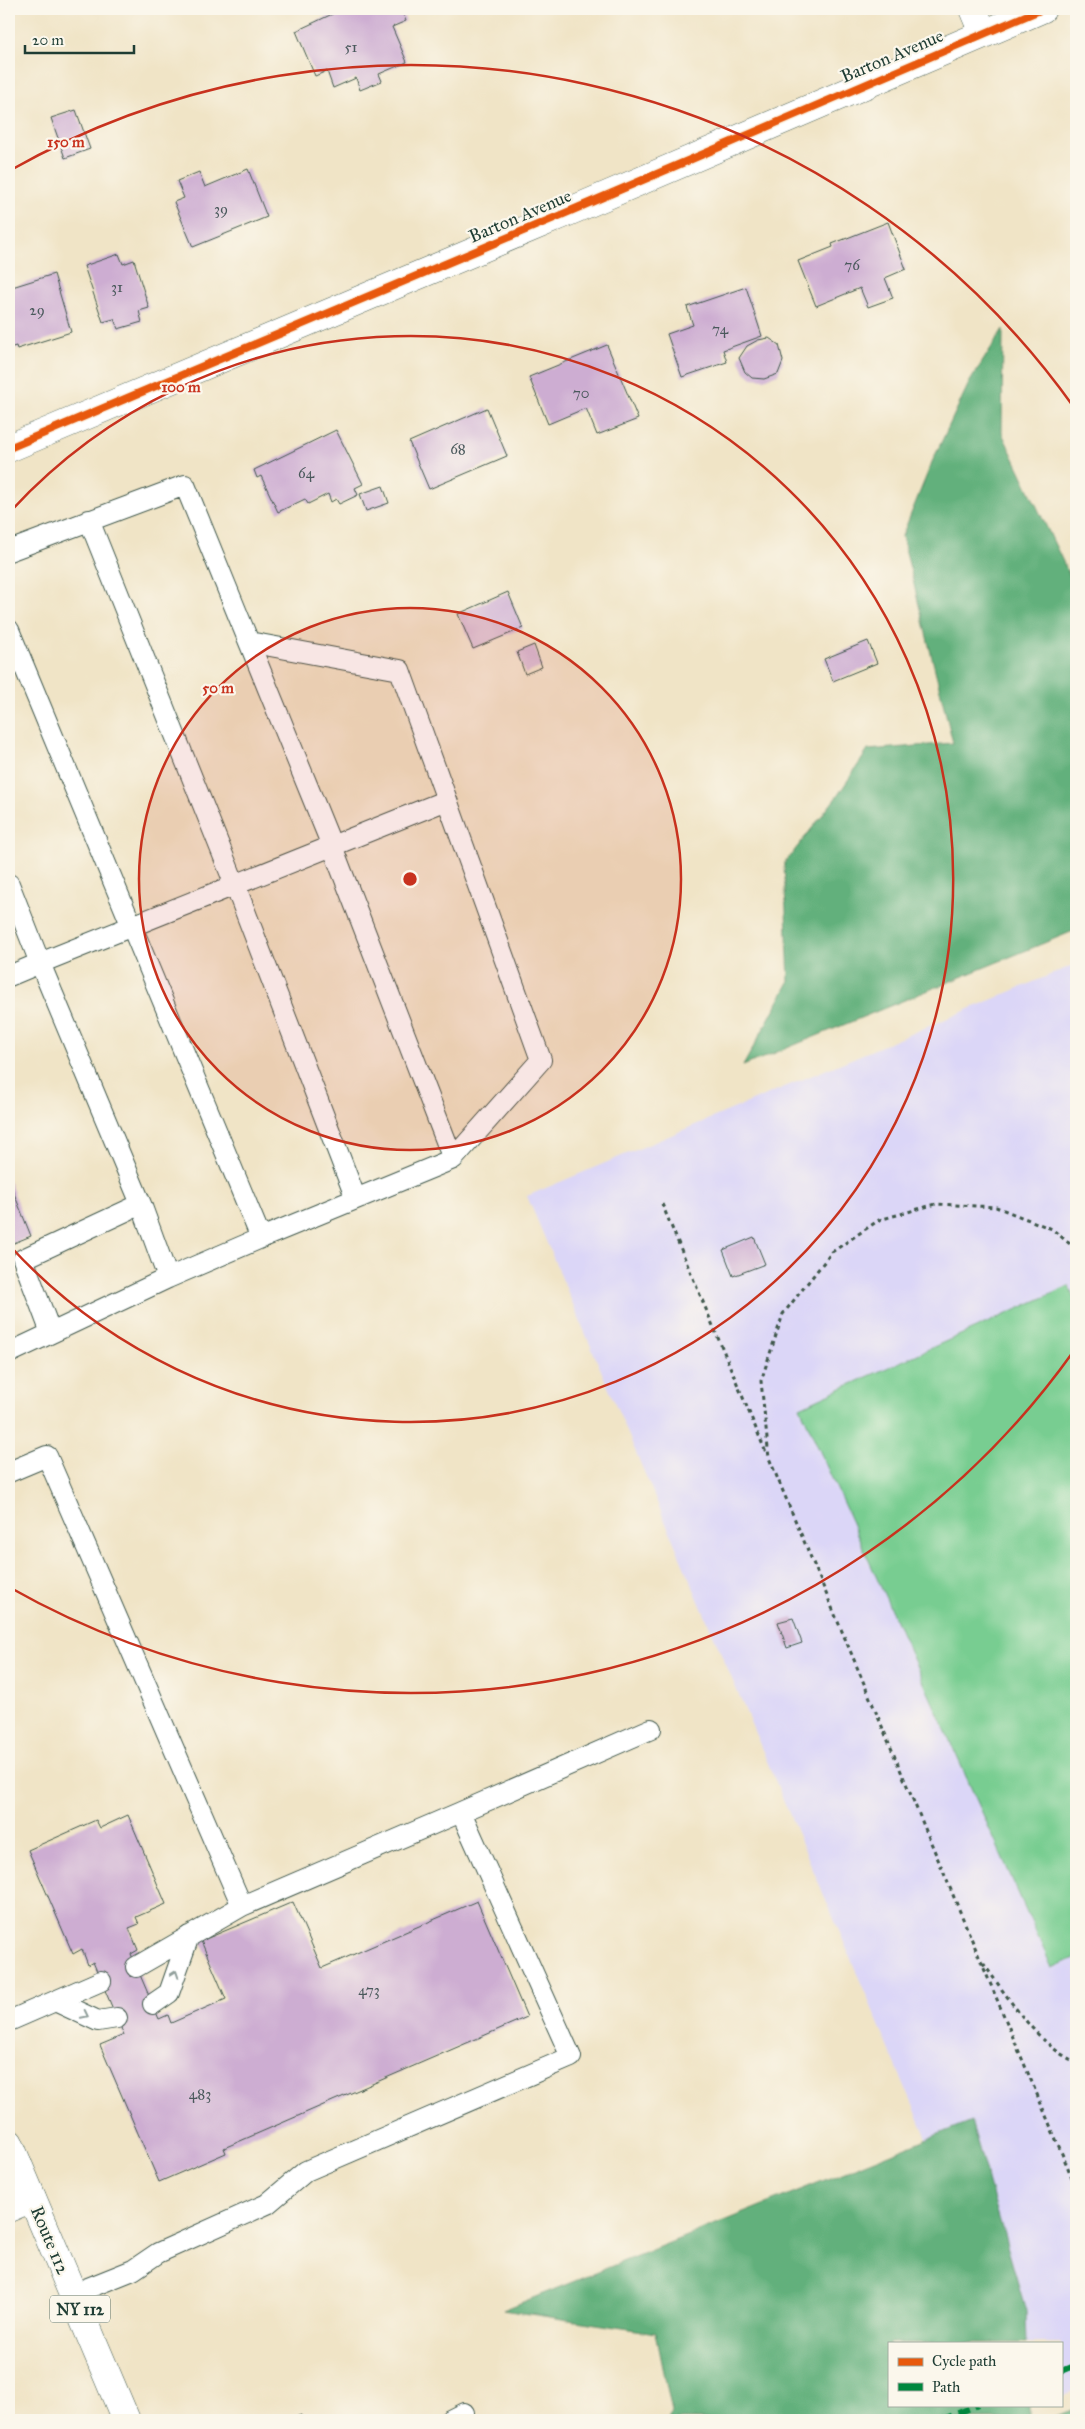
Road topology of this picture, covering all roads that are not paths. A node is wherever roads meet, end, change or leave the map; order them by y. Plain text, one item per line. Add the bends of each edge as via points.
1 (1042, 9) edge
2 (978, 21) edge
3 (9, 448) edge
4 (89, 520) junction
5 (9, 551) edge
6 (9, 630) edge
7 (249, 642) junction
8 (447, 800) junction
9 (332, 846) junction
10 (9, 884) edge
11 (235, 885) junction
12 (132, 926) junction
13 (40, 962) junction
14 (9, 976) edge
15 (453, 1159) junction
16 (356, 1199) junction
17 (141, 1204) junction
18 (260, 1238) junction
19 (168, 1278) junction
20 (51, 1333) junction
21 (9, 1353) edge
22 (9, 1472) edge
23 (651, 1729) dead end
24 (461, 1812) junction
25 (242, 1906) junction
26 (189, 1936) junction
27 (136, 1967) dead end
28 (101, 1981) dead end
29 (55, 2001) junction
30 (153, 2004) dead end
31 (117, 2018) dead end
32 (9, 2020) edge
33 (9, 2143) edge
34 (20, 2203) edge
35 (74, 2294) junction
36 (126, 2420) edge

1 - 2 street, Barton Avenue
2 - 3 street, Barton Avenue via 561,215
4 - 5 lane
4 - 7 lane via 185,485
4 - 11 lane
6 - 12 lane
7 - 8 lane via 400,670
7 - 9 lane
8 - 9 lane
8 - 15 lane via 541,1060
9 - 11 lane
9 - 15 lane
10 - 13 lane
11 - 12 lane
11 - 16 lane
12 - 13 lane
12 - 18 lane
13 - 14 lane
13 - 17 lane
15 - 16 lane
16 - 18 lane
17 - 19 lane
17 - 20 lane via 24,1259
18 - 19 lane
19 - 20 lane
20 - 21 lane
22 - 25 lane via 47,1456
23 - 24 lane
24 - 25 lane
24 - 35 lane via 571,2057 306,2171 267,2204 158,2253 132,2270
25 - 26 lane
26 - 27 lane
30 -> 26 lane via 169,1994
28 - 29 lane
29 -> 31 lane via 98,2021
29 - 32 lane
33 - 34 street, Route 112 / NY 112
34 - 35 street, Route 112 / NY 112
35 - 36 street, Route 112 / NY 112

